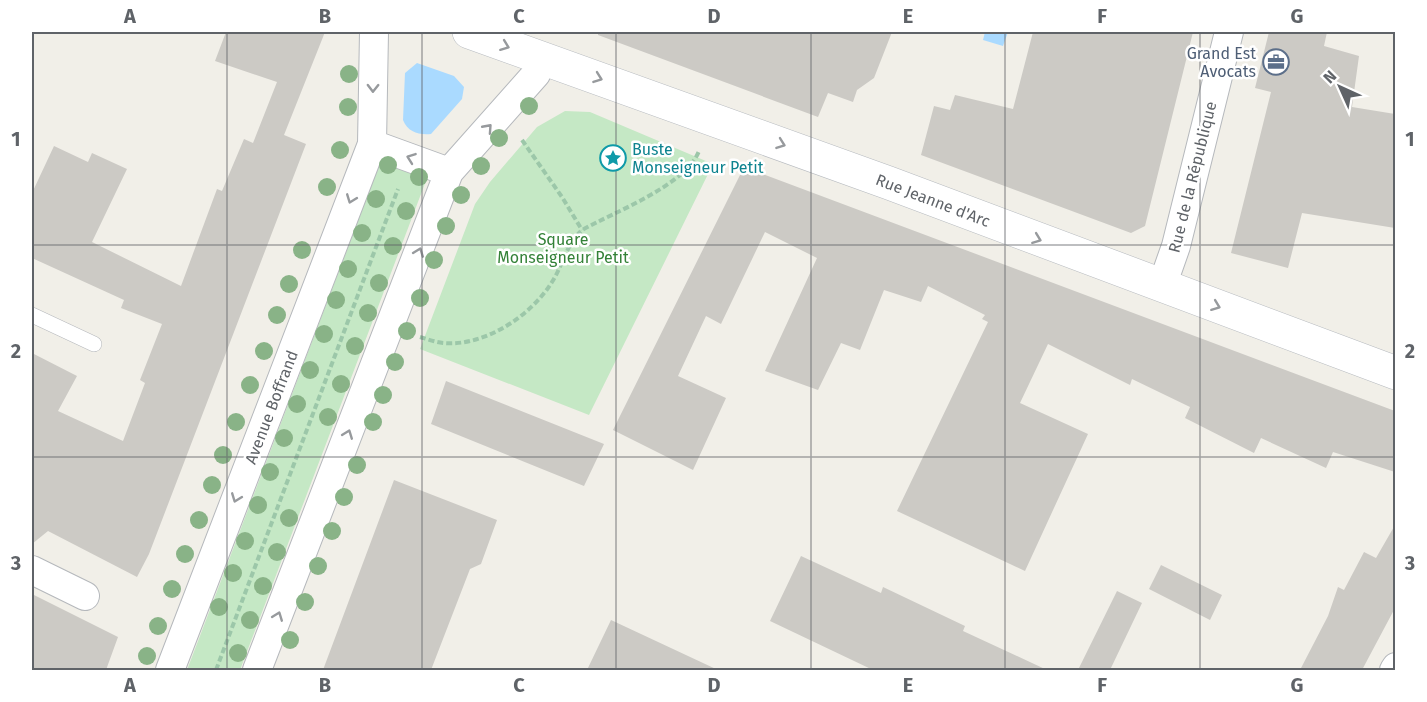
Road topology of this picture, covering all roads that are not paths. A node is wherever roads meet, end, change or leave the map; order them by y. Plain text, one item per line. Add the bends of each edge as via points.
1 (374, 32) edge
2 (469, 32) edge
3 (1229, 32) edge
4 (542, 60) junction
5 (372, 144) junction
6 (449, 172) junction
7 (1162, 286) junction
8 (32, 315) edge
9 (94, 344) dead end
10 (1395, 373) edge
11 (32, 570) edge
12 (86, 596) dead end
13 (170, 670) edge
14 (257, 670) edge

1 -> 5 street, Avenue Boffrand
2 -> 4 main road, Rue Jeanne d'Arc
3 - 7 street, Rue de la République via 1176,246
6 -> 4 street via 536,74
4 -> 7 main road, Rue Jeanne d'Arc via 889,183
6 -> 5 street
5 -> 13 street, Avenue Boffrand
14 -> 6 street
7 -> 10 main road, Rue Jeanne d'Arc
8 - 9 lane
11 - 12 street

